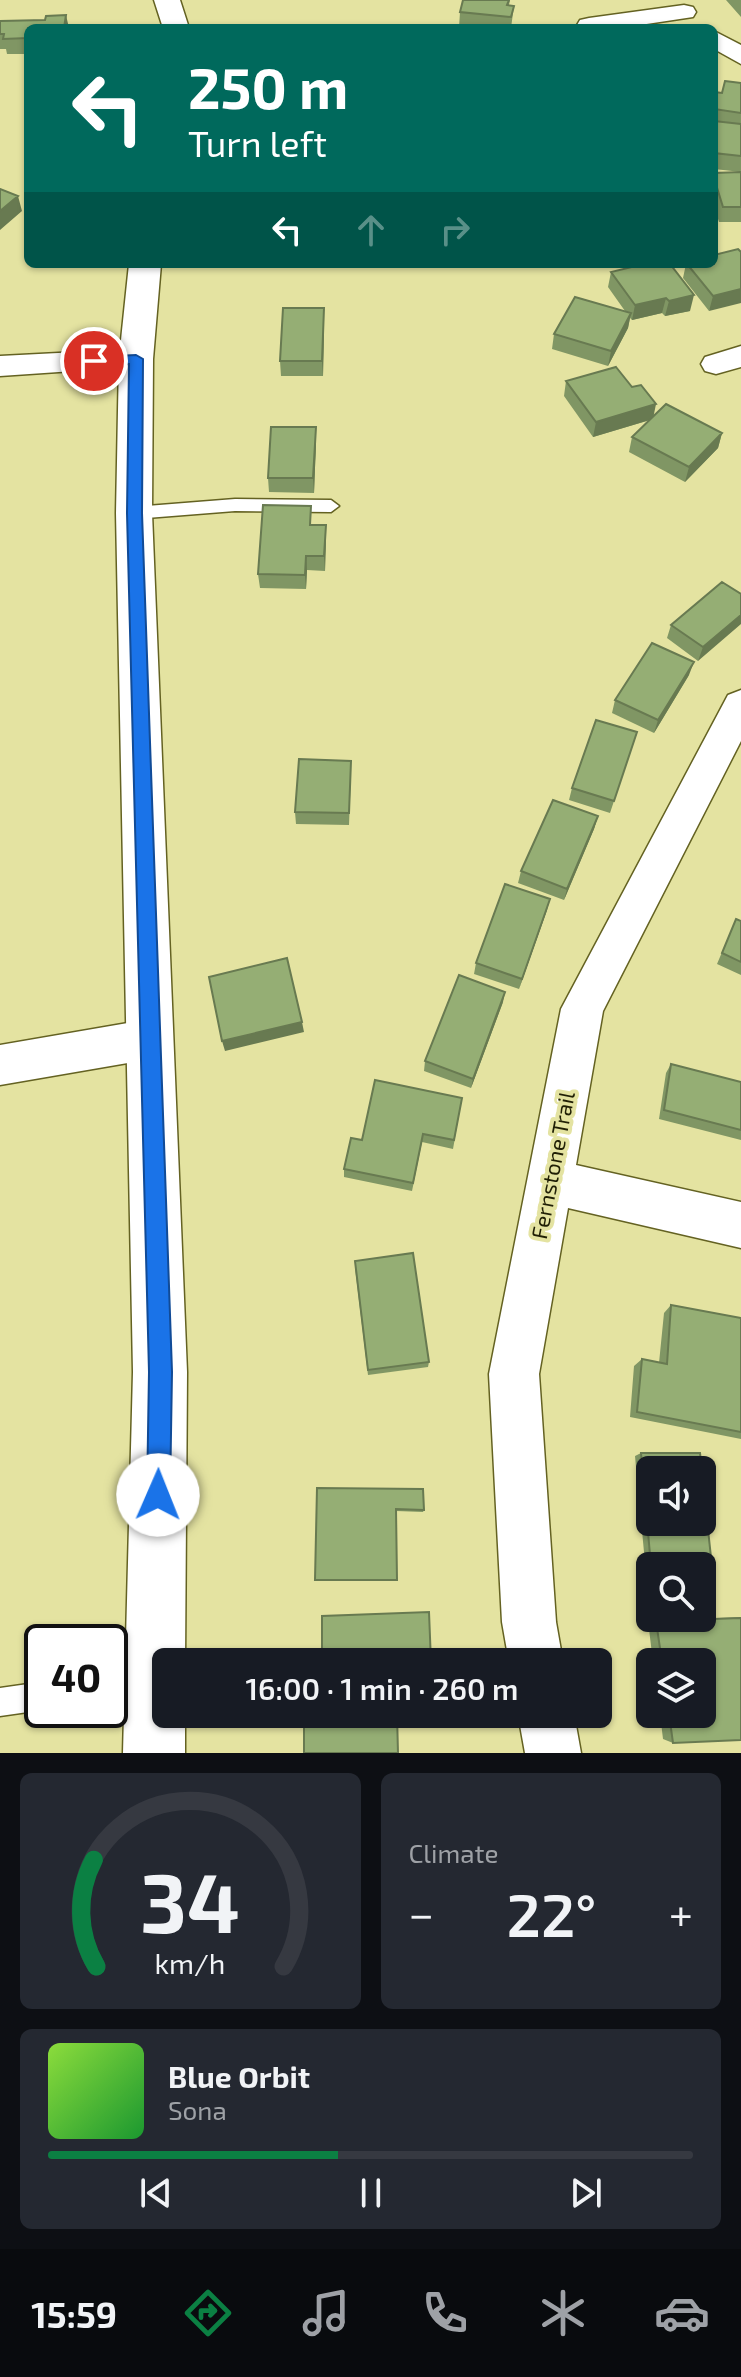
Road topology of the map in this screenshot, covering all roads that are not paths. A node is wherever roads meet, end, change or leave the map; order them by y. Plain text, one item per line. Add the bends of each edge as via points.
1 (167, 0) edge
2 (688, 13) edge
3 (175, 24) edge
4 (597, 24) edge
5 (718, 41) edge
6 (741, 56) edge
7 (145, 268) edge
8 (136, 359) junction
9 (0, 366) edge
10 (331, 506) dead end
11 (134, 513) junction
12 (741, 705) edge
13 (151, 1039) junction
14 (0, 1065) edge
15 (549, 1181) junction
16 (741, 1225) edge
17 (156, 1648) edge
18 (534, 1648) edge
19 (152, 1679) edge
20 (128, 1683) edge
21 (24, 1699) edge
22 (0, 1702) edge
23 (154, 1728) edge
24 (549, 1728) edge
25 (154, 1753) edge
26 (553, 1753) edge

1 - 3 street
2 - 4 street
5 - 6 street
7 - 8 street
8 - 9 street
8 - 11 street
10 - 11 lane via 235,505
11 - 13 street
12 - 15 street, Fernstone Trail via 582,1009
13 - 14 street
13 - 17 street via 160,1372
15 - 16 street
15 - 18 street, Fernstone Trail via 514,1374
19 - 20 lane
21 - 22 lane
23 - 25 street
24 - 26 street

